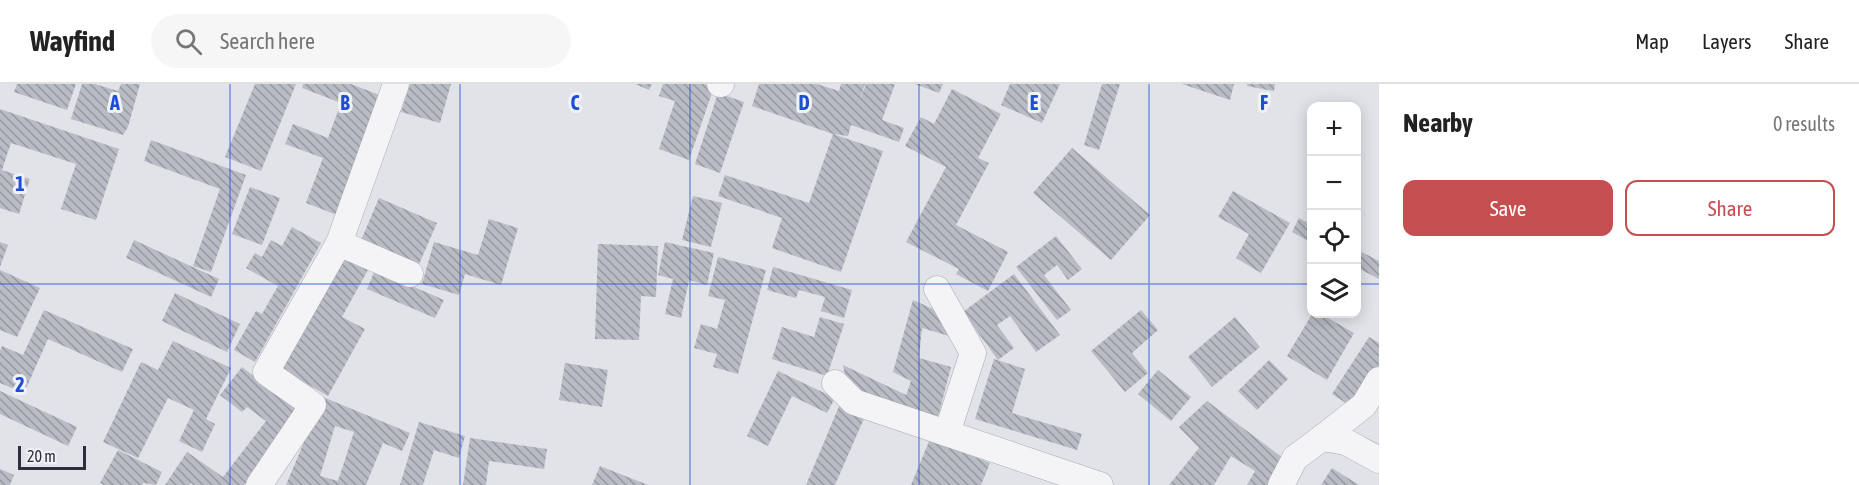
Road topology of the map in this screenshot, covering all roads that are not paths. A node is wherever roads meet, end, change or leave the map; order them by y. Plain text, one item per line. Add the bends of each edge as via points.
1 (396, 84) edge
2 (339, 243) junction
3 (410, 274) dead end
4 (937, 289) dead end
5 (1379, 380) edge
6 (835, 383) dead end
7 (947, 433) junction
8 (1322, 438) junction
9 (1379, 460) edge
10 (259, 485) edge
11 (1100, 485) edge
12 (1281, 485) edge

1 - 2 street
2 - 3 street
2 - 10 street via 266,372 313,405
4 - 7 street via 973,353
5 - 8 street via 1364,405
6 - 7 street via 854,402
7 - 11 street
8 - 9 street via 1346,442
8 - 12 street via 1295,458

